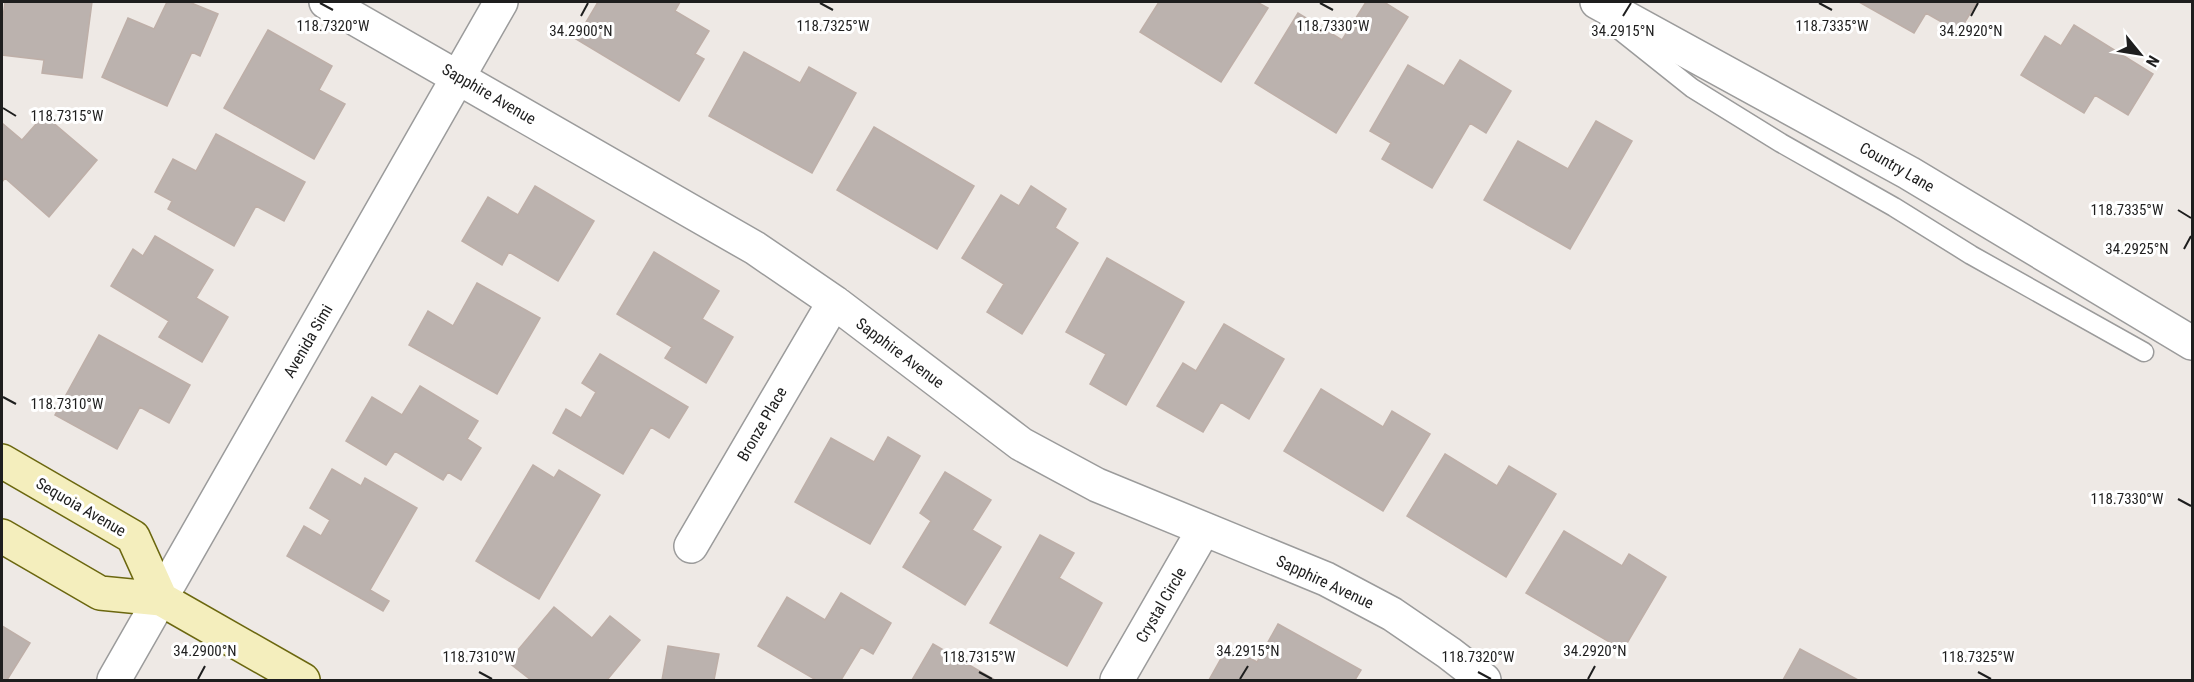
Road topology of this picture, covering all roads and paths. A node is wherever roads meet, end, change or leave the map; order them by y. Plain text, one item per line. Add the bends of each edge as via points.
1 (326, 2) edge
2 (501, 2) edge
3 (1583, 2) edge
4 (1597, 2) edge
5 (458, 76) junction
6 (834, 302) junction
7 (2193, 343) edge
8 (2144, 352) dead end
9 (2, 461) edge
10 (1204, 530) junction
11 (2, 536) edge
12 (691, 546) dead end
13 (161, 599) junction
14 (114, 681) edge
15 (303, 681) edge
16 (1117, 681) edge
17 (1484, 681) edge

1 - 5 street, Sapphire Avenue
2 - 5 street, Avenida Simi
3 - 8 lane via 1692,88 1971,255
4 - 7 street, Country Lane via 1909,173
5 - 6 street, Sapphire Avenue via 755,248
5 - 13 street, Avenida Simi
6 - 10 street, Sapphire Avenue via 1021,444 1097,485
6 - 12 street, Bronze Place
9 - 13 street, Sequoia Avenue via 133,537
10 - 16 street, Crystal Circle
10 - 17 street, Sapphire Avenue via 1326,579 1382,609
11 - 13 street via 100,593
13 - 14 street, Avenida Simi
13 - 15 street

